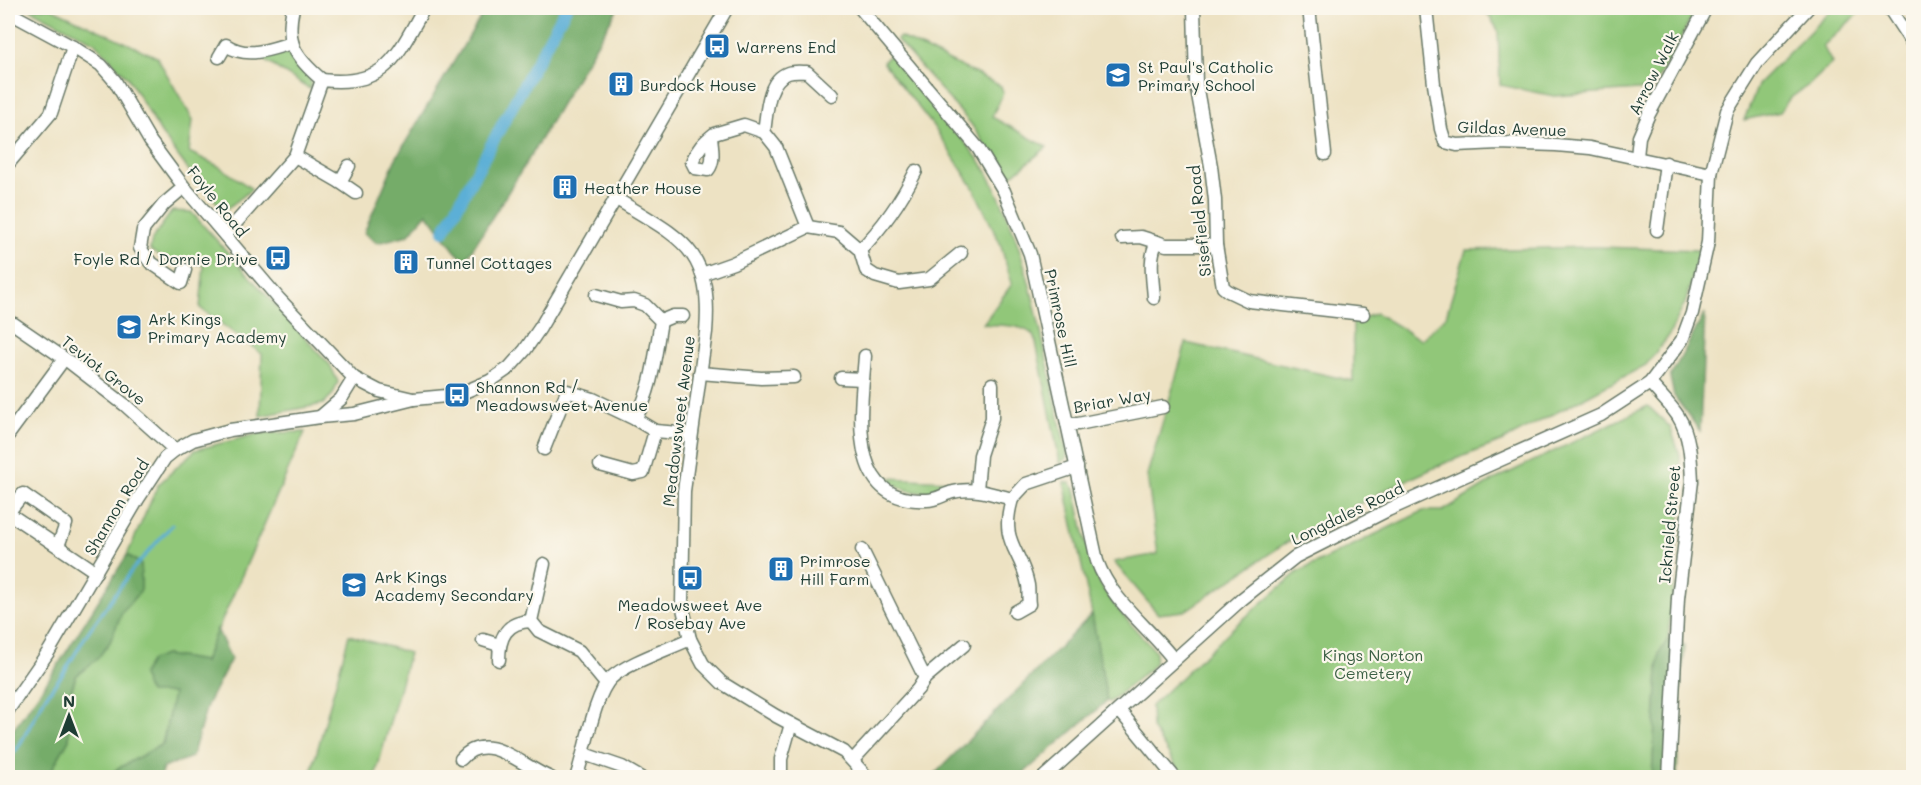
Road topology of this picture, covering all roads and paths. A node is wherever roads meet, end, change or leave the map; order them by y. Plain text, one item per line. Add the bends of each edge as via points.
1 (293, 8) edge
2 (424, 8) edge
3 (727, 8) edge
4 (860, 8) edge
5 (1194, 8) edge
6 (1310, 8) edge
7 (1426, 8) edge
8 (1706, 8) edge
9 (1808, 8) edge
10 (1889, 8) edge
11 (8, 12) edge
12 (291, 43) junction
13 (74, 46) junction
14 (1914, 46) edge
15 (219, 57) dead end
16 (322, 80) junction
17 (832, 95) dead end
18 (764, 132) junction
19 (711, 137) dead end
20 (1324, 154) dead end
21 (296, 156) junction
22 (1636, 157) junction
23 (1666, 163) junction
24 (8, 164) edge
25 (349, 166) dead end
26 (916, 171) dead end
27 (1711, 174) junction
28 (339, 182) junction
29 (184, 187) junction
30 (356, 193) dead end
31 (615, 198) junction
32 (808, 227) junction
33 (1657, 230) dead end
34 (225, 235) junction
35 (1122, 238) dead end
36 (1157, 242) junction
37 (1216, 245) junction
38 (860, 250) junction
39 (961, 253) dead end
40 (185, 270) dead end
41 (702, 274) junction
42 (596, 295) dead end
43 (1154, 298) dead end
44 (1363, 314) dead end
45 (683, 316) dead end
46 (662, 321) junction
47 (8, 323) edge
48 (865, 356) dead end
49 (64, 358) junction
50 (700, 373) junction
51 (794, 377) dead end
52 (354, 378) junction
53 (841, 378) dead end
54 (863, 379) junction
55 (1650, 383) junction
56 (992, 384) dead end
57 (379, 391) junction
58 (414, 399) junction
59 (335, 404) junction
60 (1163, 407) dead end
61 (372, 410) junction
62 (354, 414) junction
63 (320, 417) junction
64 (635, 419) junction
65 (1067, 424) junction
66 (655, 431) junction
67 (691, 434) junction
68 (8, 435) edge
69 (544, 449) dead end
70 (175, 450) junction
71 (600, 465) dead end
72 (1077, 467) junction
73 (977, 490) junction
74 (1012, 499) junction
75 (58, 546) junction
76 (862, 550) dead end
77 (544, 564) dead end
78 (96, 572) junction
79 (1014, 612) dead end
80 (531, 621) junction
81 (690, 639) junction
82 (483, 640) dead end
83 (499, 645) junction
84 (964, 645) dead end
85 (499, 660) dead end
86 (1174, 660) junction
87 (925, 678) junction
88 (606, 684) junction
89 (8, 710) edge
90 (1119, 710) junction
91 (791, 724) junction
92 (584, 754) junction
93 (461, 759) dead end
94 (853, 760) junction
95 (551, 777) edge
96 (576, 777) edge
97 (641, 777) edge
98 (781, 777) edge
99 (868, 777) edge
100 (1043, 777) edge
101 (1175, 777) edge
102 (1669, 777) edge

1 - 12 street
2 - 16 street via 385,70 363,80
3 - 31 street, Shannon Road
4 - 65 street, Primrose Hill via 978,148 1004,191 1030,254
5 - 37 street, Sisefield Road via 1196,84 1211,166
6 - 20 street
7 - 22 street, Gildas Avenue via 1445,142 1556,145
8 - 22 street, Arrow Walk via 1648,116
9 - 27 street via 1757,63 1727,111
10 - 14 street
11 - 13 street, Foyle Road
12 - 15 street via 259,52 236,51 226,45
12 - 16 street
13 - 24 street via 51,113
13 - 29 street, Foyle Road via 101,65 115,81 150,141
16 - 21 street
17 - 18 street via 807,72 782,76 769,101
18 - 19 street via 744,125
18 - 32 street via 776,147
21 - 28 street
21 - 34 street
22 - 23 street, Gildas Avenue
23 - 27 street, Gildas Avenue
23 - 33 street
25 - 28 street
26 - 38 street via 899,204
27 - 55 street via 1708,242 1692,313 1682,340
28 - 30 street
29 - 34 street, Foyle Road
29 - 40 street via 142,230 140,248 150,262 181,284
31 - 41 street, Meadowsweet Avenue via 687,246
31 - 58 street, Shannon Road via 540,328 513,364 474,389 457,395
32 - 38 street via 839,232
32 - 41 street
34 - 52 street, Foyle Road
35 - 36 street via 1141,237
36 - 37 street
36 - 43 street via 1152,255
37 - 44 street, Sisefield Road via 1223,287 1239,297
38 - 39 street via 866,270 899,283 929,279
41 - 50 street, Meadowsweet Avenue via 707,311
42 - 46 street via 645,305
45 - 46 street via 672,315
46 - 64 street via 653,372
47 - 49 street, Teviot Grove
48 - 54 street
49 - 68 street
49 - 70 street, Teviot Grove
50 - 51 street
50 - 67 street, Meadowsweet Avenue
52 - 57 street, Foyle Road
52 - 59 street
53 - 54 street
54 - 73 street via 860,422 864,452 870,472 882,489 906,500 928,500 952,492
55 - 86 street, Longdales Road via 1601,414 1295,557
55 - 102 street, Icknield Street via 1677,415 1685,432 1692,473 1678,598
56 - 73 street via 992,418 980,455
57 - 58 street, Foyle Road
57 - 61 street
58 - 61 street, Shannon Road
59 - 62 street
59 - 63 street
60 - 65 street, Briar Way
61 - 62 street, Shannon Road
62 - 63 street, Shannon Road
63 - 70 street, Shannon Road via 230,430 193,440
64 - 66 street
64 - 69 street via 567,391
65 - 72 street, Primrose Hill
66 - 67 street
66 - 71 street via 643,472 633,474
67 - 81 street, Meadowsweet Avenue via 684,491 682,604
70 - 78 street, Shannon Road via 165,458 138,499
72 - 74 street via 1026,484
72 - 86 street, Primrose Hill via 1103,577
73 - 74 street
74 - 79 street via 1008,535 1028,585 1029,604
75 - 75 street via 8,513 23,494 66,524
75 - 78 street
76 - 87 street
77 - 80 street
78 - 89 street, Shannon Road
80 - 83 street via 512,625
80 - 88 street via 539,631 579,651
81 - 88 street via 626,668
81 - 91 street, Meadowsweet Avenue via 703,664 719,680
82 - 83 street
83 - 85 street
84 - 87 street
86 - 90 street, Longdales Road
87 - 94 street
88 - 92 street
90 - 100 street, Longdales Road
90 - 101 street
91 - 94 street, Meadowsweet Avenue
91 - 98 street via 781,759
92 - 96 street
92 - 97 street
93 - 95 street via 480,746 494,748
94 - 99 street, Meadowsweet Avenue

